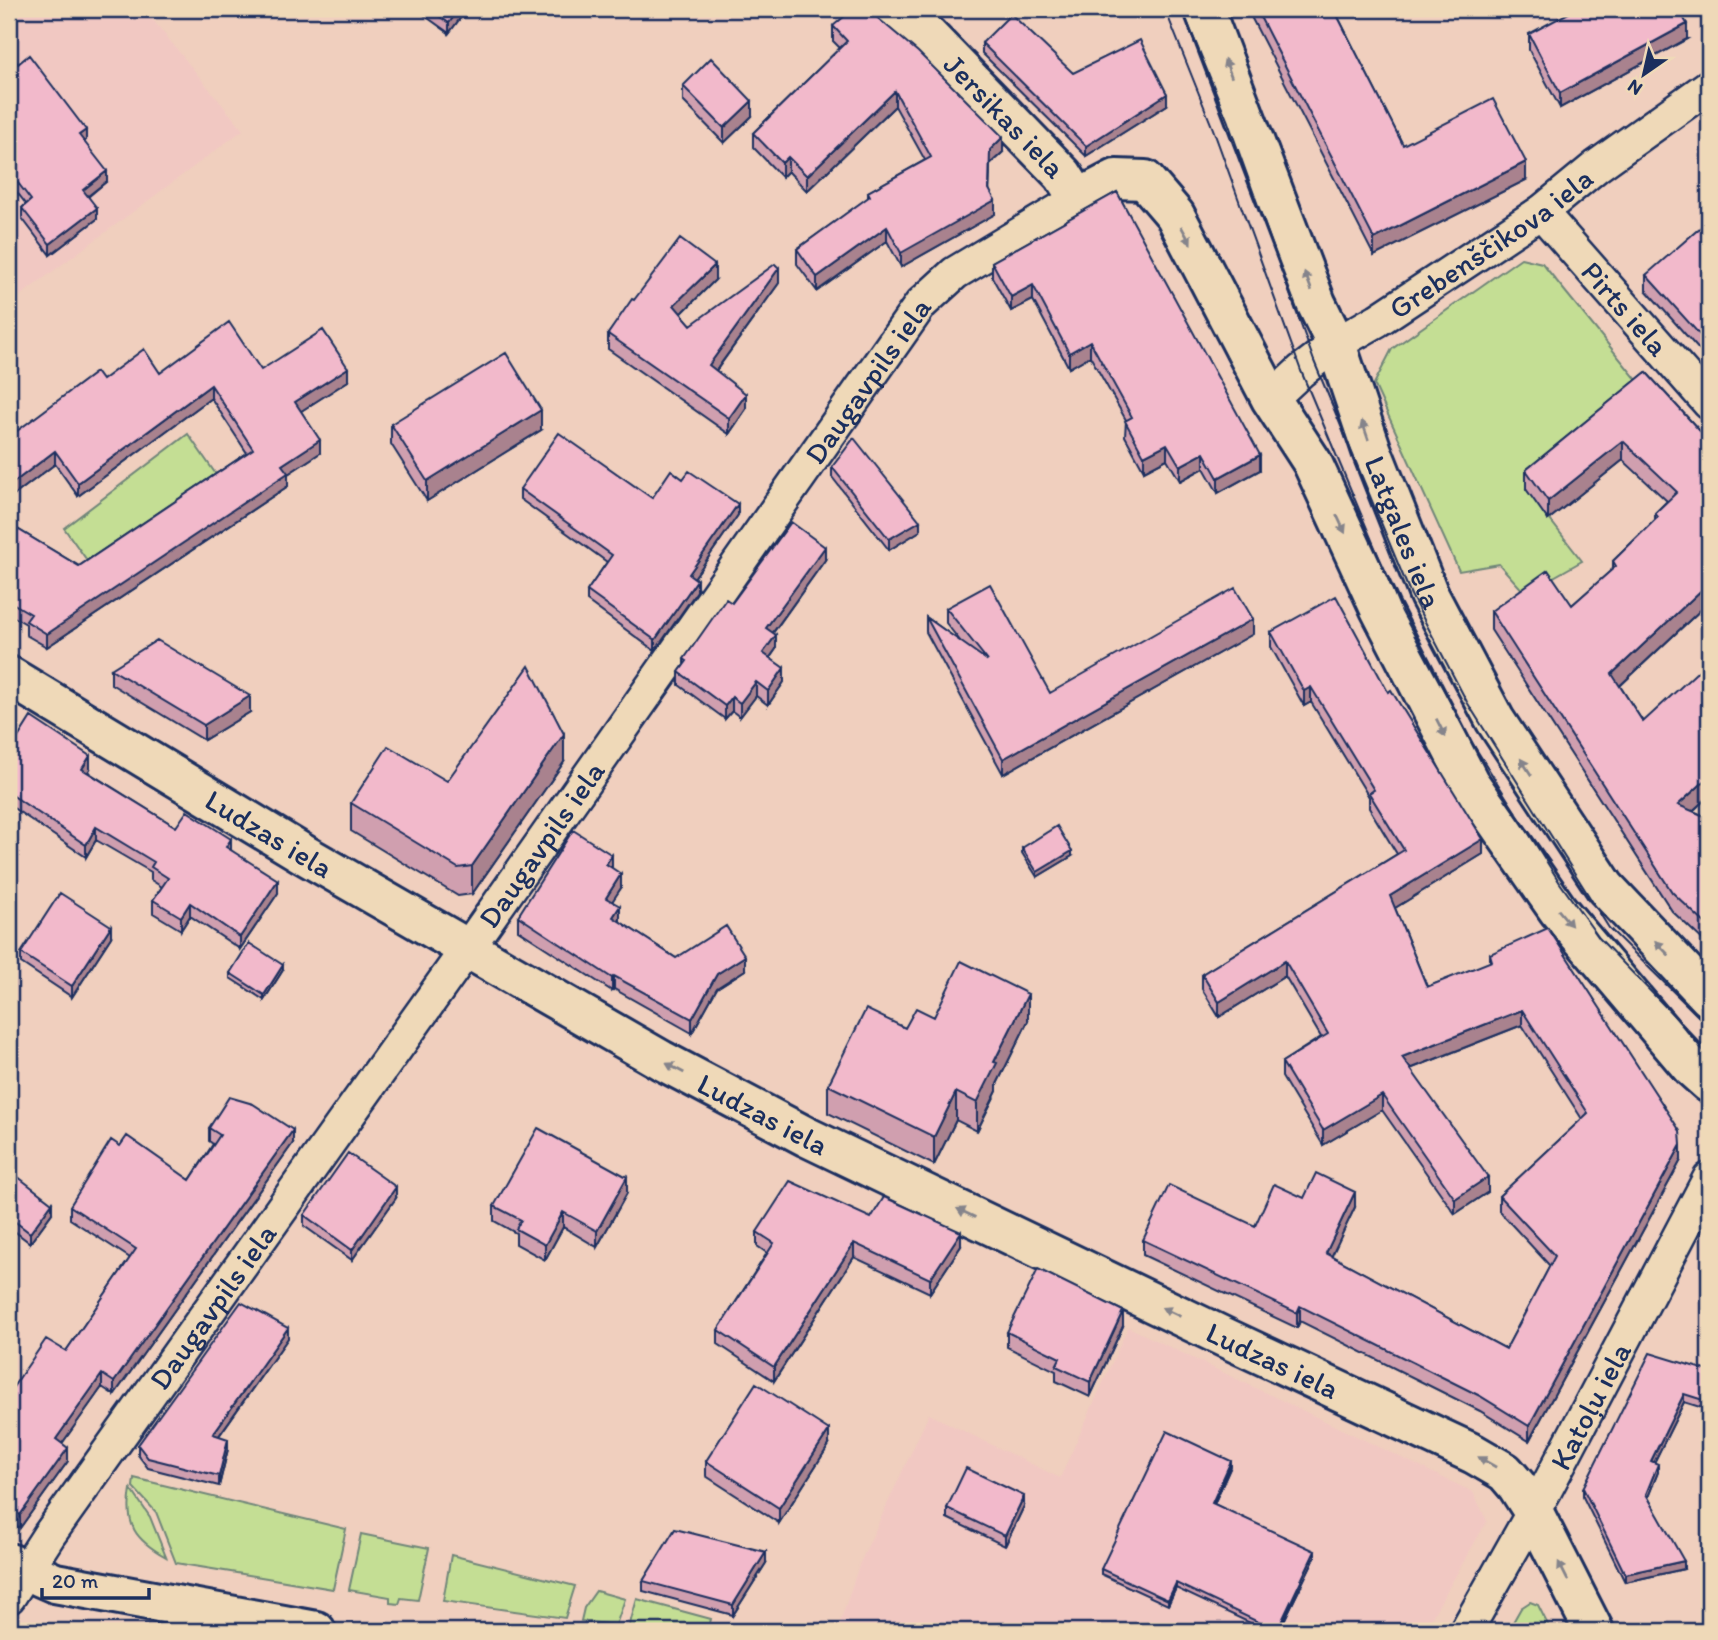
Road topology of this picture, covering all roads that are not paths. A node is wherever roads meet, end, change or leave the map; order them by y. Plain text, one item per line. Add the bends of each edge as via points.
1 (894, 9) edge
2 (1204, 9) edge
3 (1709, 86) edge
4 (1145, 180) joint
5 (1078, 199) junction
6 (1541, 212) junction
7 (1335, 344) junction
8 (1271, 398) junction
9 (1709, 403) edge
10 (9, 676) edge
11 (467, 949) junction
12 (1709, 997) edge
13 (1709, 1083) edge
14 (1709, 1179) edge
15 (1534, 1511) junction
16 (14, 1577) edge
17 (316, 1631) edge
18 (1466, 1631) edge
19 (1594, 1631) edge

1 - 5 street, Jersikas iela via 927,35 1063,175
7 -> 2 street, Latgales iela
3 - 6 street, Grebenščikova iela
4 - 5 street, Daugavpils iela via 1116,179
4 -> 8 street, Latgales iela via 1175,215
5 - 11 street, Daugavpils iela via 955,273 921,304
6 - 7 street, Grebenščikova iela
6 - 9 street, Pirts iela
7 - 8 street, Grebenščikova iela
12 -> 7 street, Latgales iela via 1605,887 1495,720 1429,594
8 -> 13 street, Latgales iela via 1312,462 1380,609 1469,782 1558,910
10 - 11 street, Ludzas iela
15 -> 11 street, Ludzas iela via 1505,1472 1474,1454 807,1137 660,1060
11 - 16 street, Daugavpils iela
14 - 15 street, Katoļu iela
15 - 18 street, Katoļu iela
19 -> 15 street, Ludzas iela
16 - 17 street

